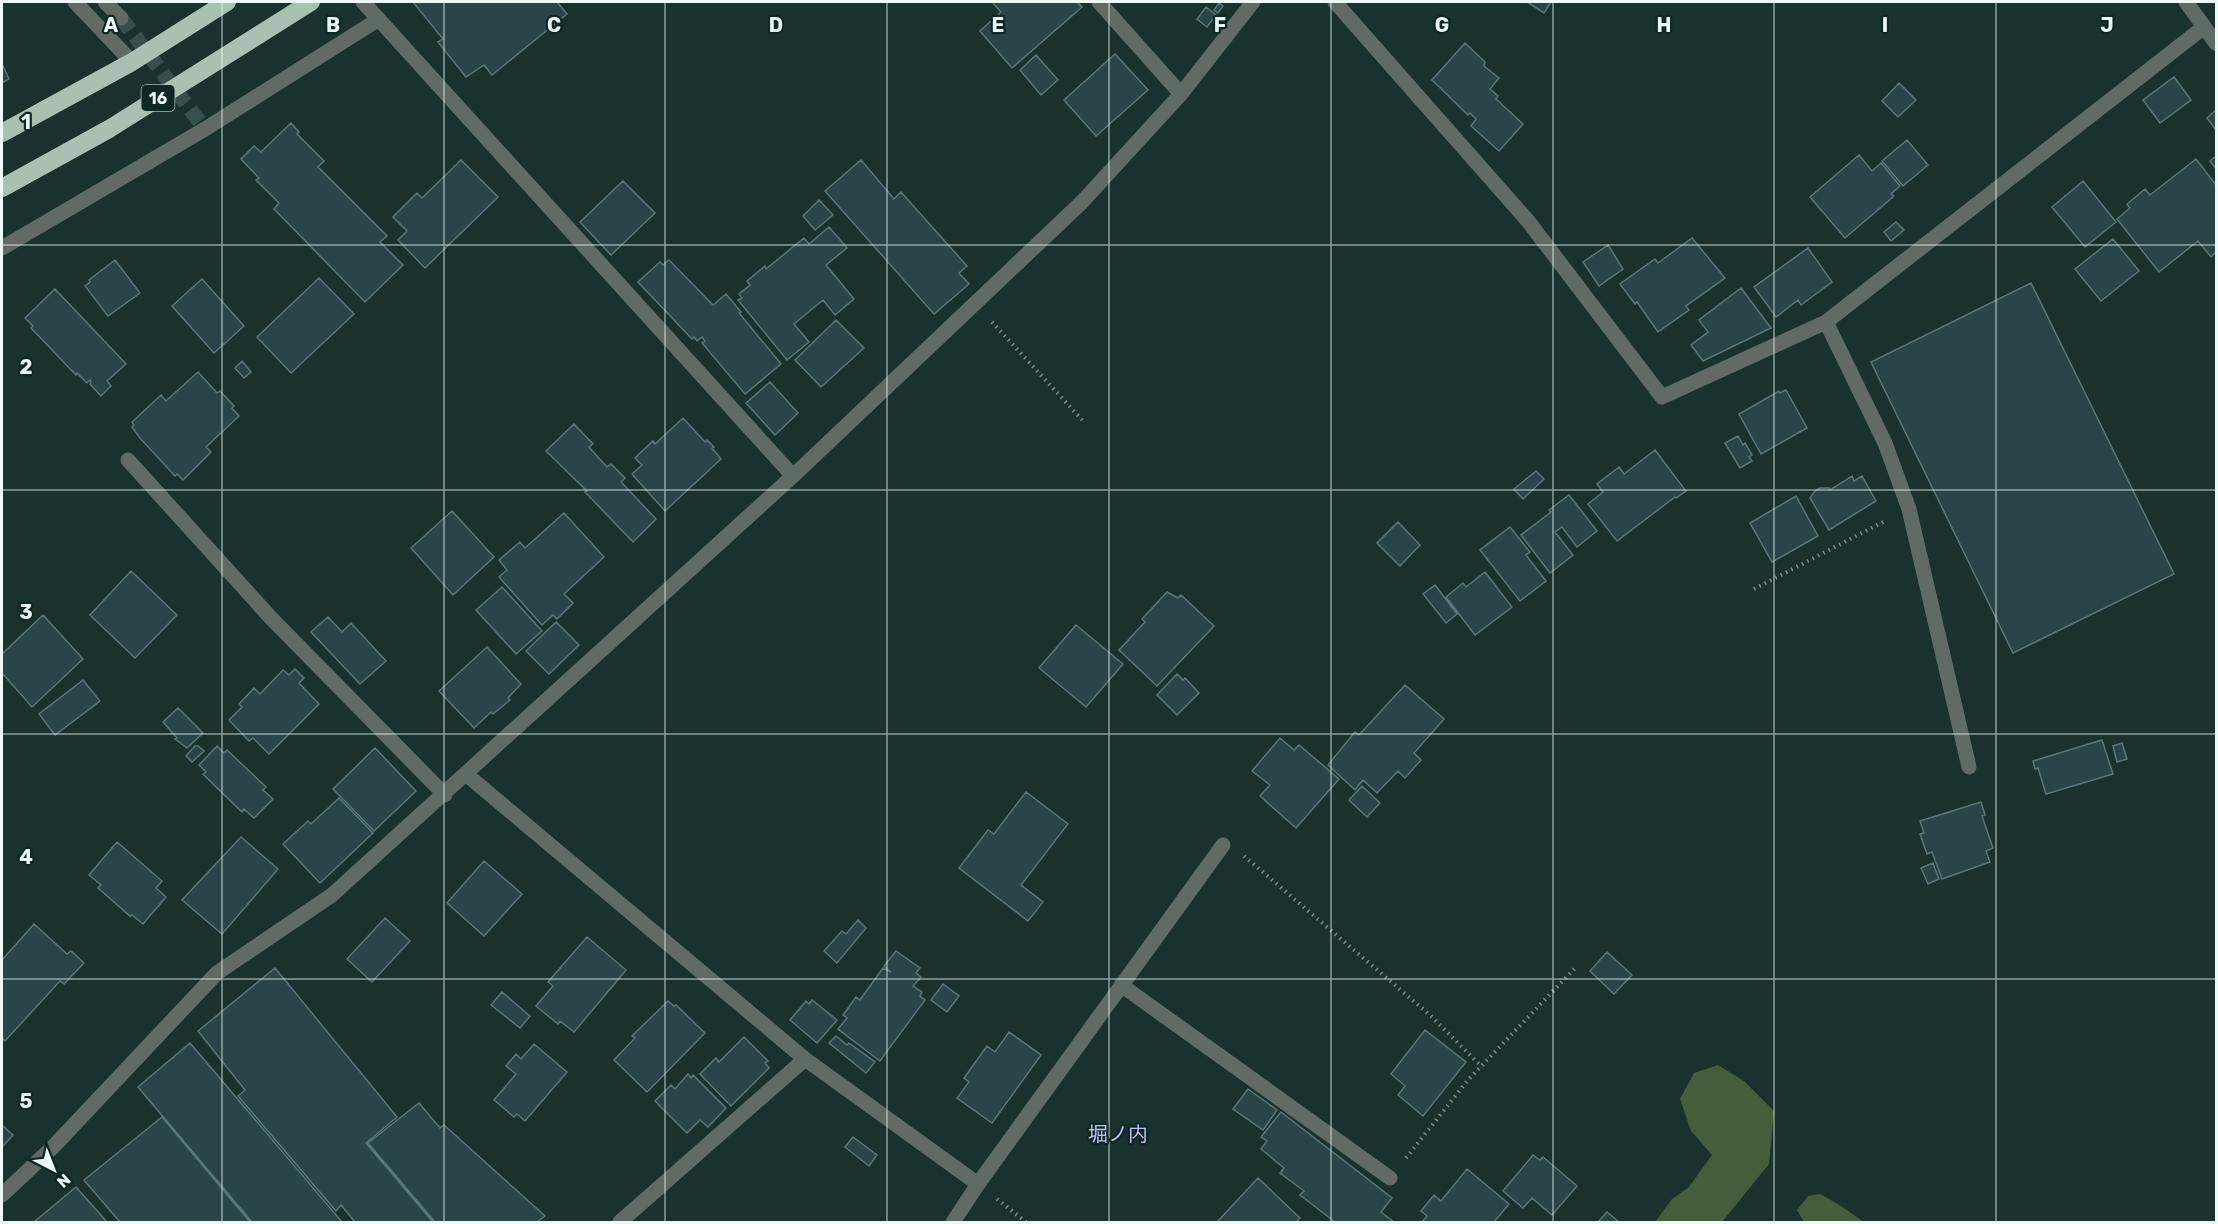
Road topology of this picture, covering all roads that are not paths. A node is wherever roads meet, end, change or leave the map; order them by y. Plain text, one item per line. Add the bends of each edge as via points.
1 (75, 2) edge
2 (105, 2) edge
3 (227, 2) edge
4 (311, 2) edge
5 (363, 2) edge
6 (1099, 2) edge
7 (1253, 2) edge
8 (1335, 2) edge
9 (2186, 2) edge
10 (121, 18) tunnel mouth
11 (379, 19) junction
12 (2204, 27) junction
13 (2217, 43) edge
14 (132, 62) junction
15 (1181, 94) junction
16 (2, 133) edge
17 (2, 188) edge
18 (2, 248) edge
19 (1826, 322) junction
20 (128, 460) dead end
21 (793, 476) junction
22 (1970, 767) dead end
23 (467, 775) junction
24 (445, 795) junction
25 (1223, 845) road end
26 (1121, 985) junction
27 (805, 1059) junction
28 (1390, 1178) road end
29 (978, 1184) junction
30 (2, 1195) edge
31 (620, 1222) edge
32 (952, 1222) edge

1 - 14 street
2 - 10 street
3 - 14 highway, 16
4 - 17 highway, 16 via 110,129
5 - 11 street
6 - 15 street
7 - 15 street
8 - 19 street via 1528,221 1662,397
9 - 12 street
11 - 18 street via 205,129
11 - 21 street
12 - 13 street
12 - 19 street
14 - 16 highway, 16
15 - 21 street via 1082,202
19 - 22 street via 1885,443 1909,508
20 - 24 street via 271,618
21 - 23 street
23 - 24 street
23 - 27 street
24 - 30 street via 332,895 217,973 53,1148
25 - 26 street
26 - 28 street
26 - 29 street
27 - 29 street
27 - 31 street
29 - 32 street

